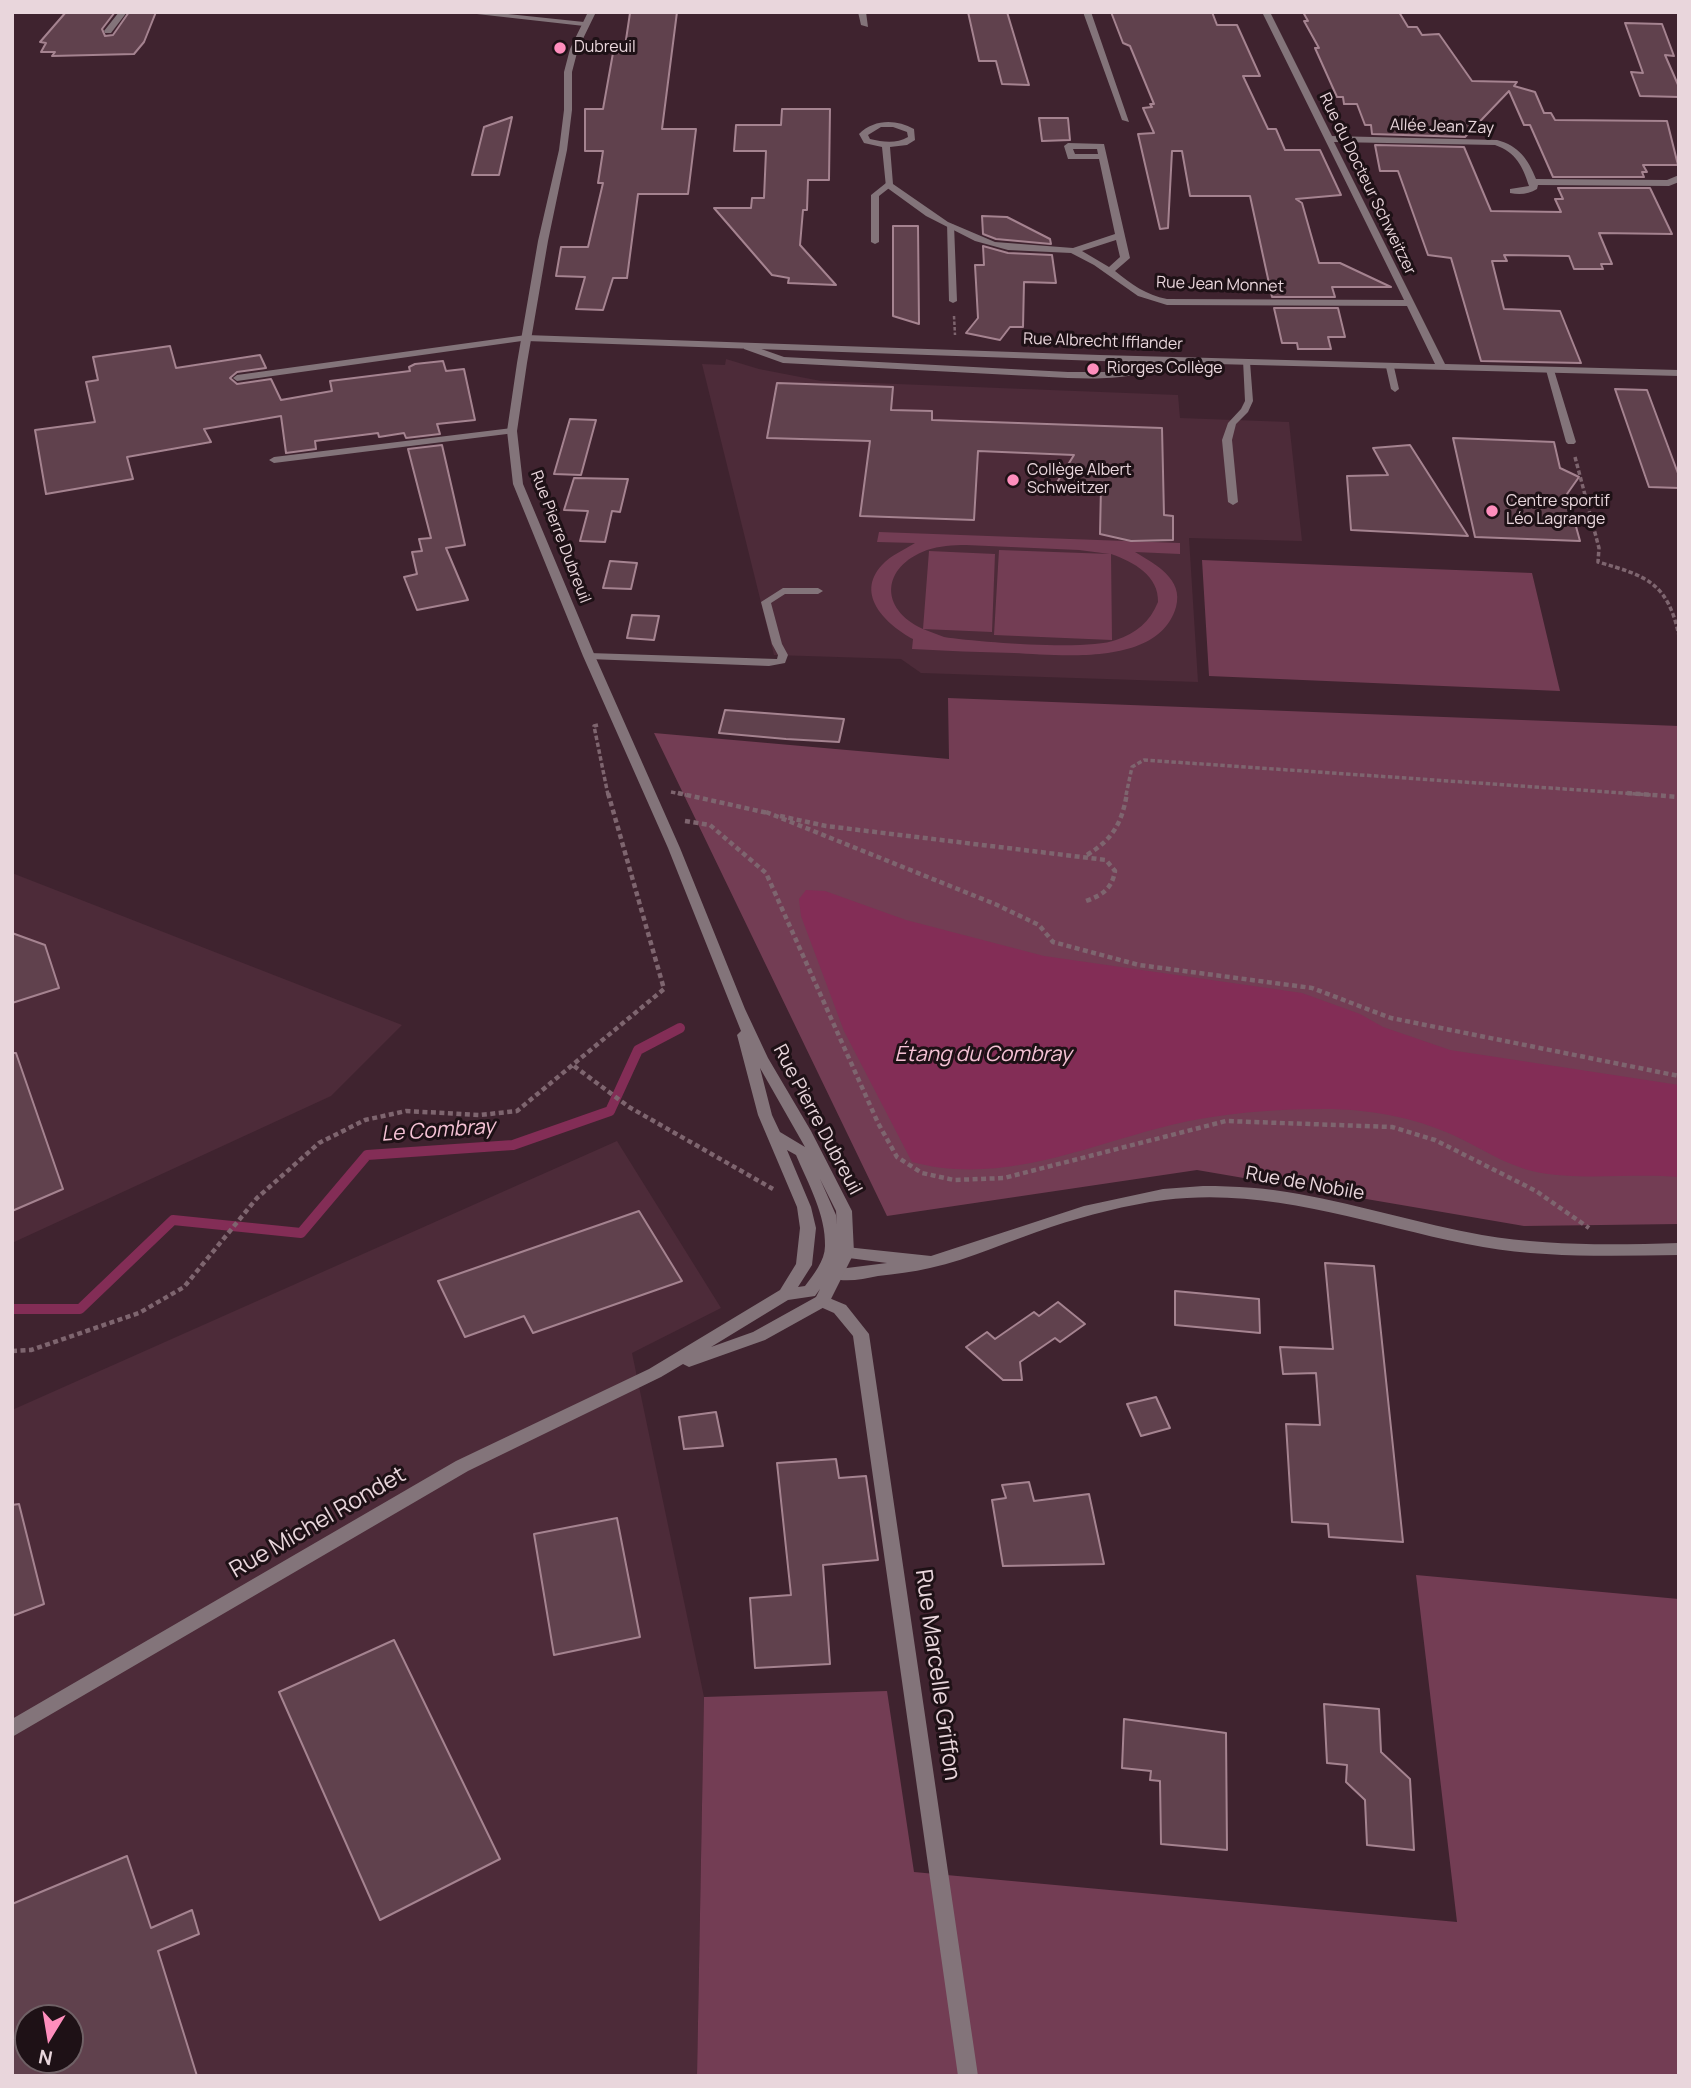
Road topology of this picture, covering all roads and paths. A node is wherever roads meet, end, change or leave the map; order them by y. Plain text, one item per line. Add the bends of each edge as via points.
1 (123, 12) edge
2 (463, 12) edge
3 (592, 12) edge
4 (862, 12) edge
5 (1087, 12) edge
6 (1266, 12) edge
7 (584, 24) junction
8 (865, 25) dead end
9 (108, 31) dead end
10 (1126, 120) dead end
11 (1329, 139) junction
12 (886, 145) junction
13 (1103, 156) dead end
14 (1679, 178) edge
15 (890, 185) junction
16 (1533, 185) junction
17 (1673, 188) edge
18 (1513, 191) dead end
19 (950, 225) junction
20 (1121, 235) junction
21 (875, 242) dead end
22 (1074, 251) junction
23 (1108, 272) junction
24 (953, 301) joint
25 (1410, 303) junction
26 (526, 338) junction
27 (747, 347) junction
28 (956, 353) junction
29 (1166, 360) junction
30 (1246, 362) junction
31 (1390, 367) junction
32 (1443, 368) junction
33 (1550, 370) junction
34 (1679, 373) edge
35 (237, 378) dead end
36 (1395, 389) dead end
37 (512, 430) junction
38 (1571, 442) joint
39 (274, 460) dead end
40 (1233, 502) dead end
41 (818, 591) dead end
42 (1679, 636) edge
43 (589, 656) junction
44 (617, 720) junction
45 (646, 786) junction
46 (1679, 797) edge
47 (766, 813) junction
48 (660, 818) junction
49 (1087, 855) junction
50 (1086, 901) dead end
51 (738, 1009) junction
52 (574, 1066) junction
53 (1679, 1076) edge
54 (773, 1135) junction
55 (804, 1207) junction
56 (1679, 1249) edge
57 (1622, 1251) junction
58 (846, 1254) junction
59 (931, 1262) junction
60 (804, 1265) joint
61 (831, 1271) junction
62 (785, 1294) junction
63 (816, 1296) junction
64 (12, 1352) edge
65 (655, 1373) junction
66 (12, 1729) edge
67 (968, 2076) edge

1 - 9 street
2 - 7 street
3 - 7 street, Rue Pierre Dubreuil
4 - 8 street
5 - 10 street
6 - 11 street, Rue du Docteur Schweitzer
7 - 26 street, Rue Pierre Dubreuil via 568,72 563,150
11 - 16 street, Allée Jean Zay via 1498,142 1519,153
11 - 25 street, Rue du Docteur Schweitzer
12 - 12 street via 867,141 863,134 871,127 886,125 907,128 913,135 904,143
12 - 15 street
13 - 20 street
14 - 17 street
15 - 19 street, Rue Jean Monnet
15 - 21 lane via 875,195
16 - 17 street
16 - 18 street via 1528,191
19 - 22 street, Rue Jean Monnet via 1005,247
19 - 24 lane
20 - 22 street
20 - 23 street via 1125,258
22 - 23 street, Rue Jean Monnet
23 - 25 street, Rue Jean Monnet via 1139,295 1167,302
24 - 28 path
25 - 32 street, Rue du Docteur Schweitzer
26 - 27 street, Rue Albrecht Ifflander
26 - 35 lane
26 - 37 street, Rue Pierre Dubreuil
27 - 28 street, Rue Albrecht Ifflander
27 - 29 lane via 783,360 953,370 1110,374 1149,369
28 - 29 street, Rue Albrecht Ifflander
29 - 30 street, Rue Albrecht Ifflander
30 - 31 street, Rue Albrecht Ifflander
30 - 40 lane via 1249,401 1232,424 1227,440
31 - 32 street, Rue Albrecht Ifflander
31 - 36 lane
32 - 33 street, Rue Albrecht Ifflander
33 - 34 street, Rue Albrecht Ifflander
33 - 38 lane
37 - 39 lane
37 - 43 street, Rue Pierre Dubreuil via 522,496
38 - 42 path via 1599,548 1598,562 1662,587 1675,612
41 - 43 lane via 783,591 766,601 781,661
43 - 44 street, Rue Pierre Dubreuil
44 - 45 street, Rue Pierre Dubreuil
44 - 52 path via 594,726 608,794 664,989
45 - 47 path
45 - 48 street, Rue Pierre Dubreuil
46 - 49 path via 1144,760 1132,766 1119,830 1108,844
47 - 49 path via 826,826 970,845
47 - 53 path via 995,904 1039,925 1053,942 1139,965 1312,988 1391,1018
48 - 51 street, Rue Pierre Dubreuil
48 - 57 path via 710,825 766,873 878,1123 897,1157 922,1173 954,1180 1004,1178 1226,1121 1392,1127 1435,1140 1536,1191
49 - 50 path via 1105,860 1115,871 1114,885
51 - 54 street, Rue Pierre Dubreuil
51 - 58 street, Rue Pierre Dubreuil via 844,1211
52 - 55 path via 629,1107
52 - 64 path via 517,1111 480,1115 406,1111 365,1119 319,1143 257,1198 184,1287 139,1313 31,1350
54 - 55 street, Rue Pierre Dubreuil
54 - 61 street via 802,1152 828,1215
55 - 60 street, Rue Pierre Dubreuil via 808,1228
56 - 57 street, Rue de Nobile
57 - 59 street, Rue de Nobile via 1528,1248 1244,1192 1184,1192 1115,1202
58 - 59 street
58 - 61 street
59 - 61 street, Rue de Nobile via 856,1275
60 - 62 street, Rue Michel Rondet
61 - 63 street
62 - 63 street
62 - 65 street, Rue Michel Rondet
63 - 65 street, Rue Michel Rondet via 759,1336
63 - 67 street, Rue Marcelle Griffon via 840,1309 861,1334
65 - 66 street, Rue Michel Rondet via 462,1466

